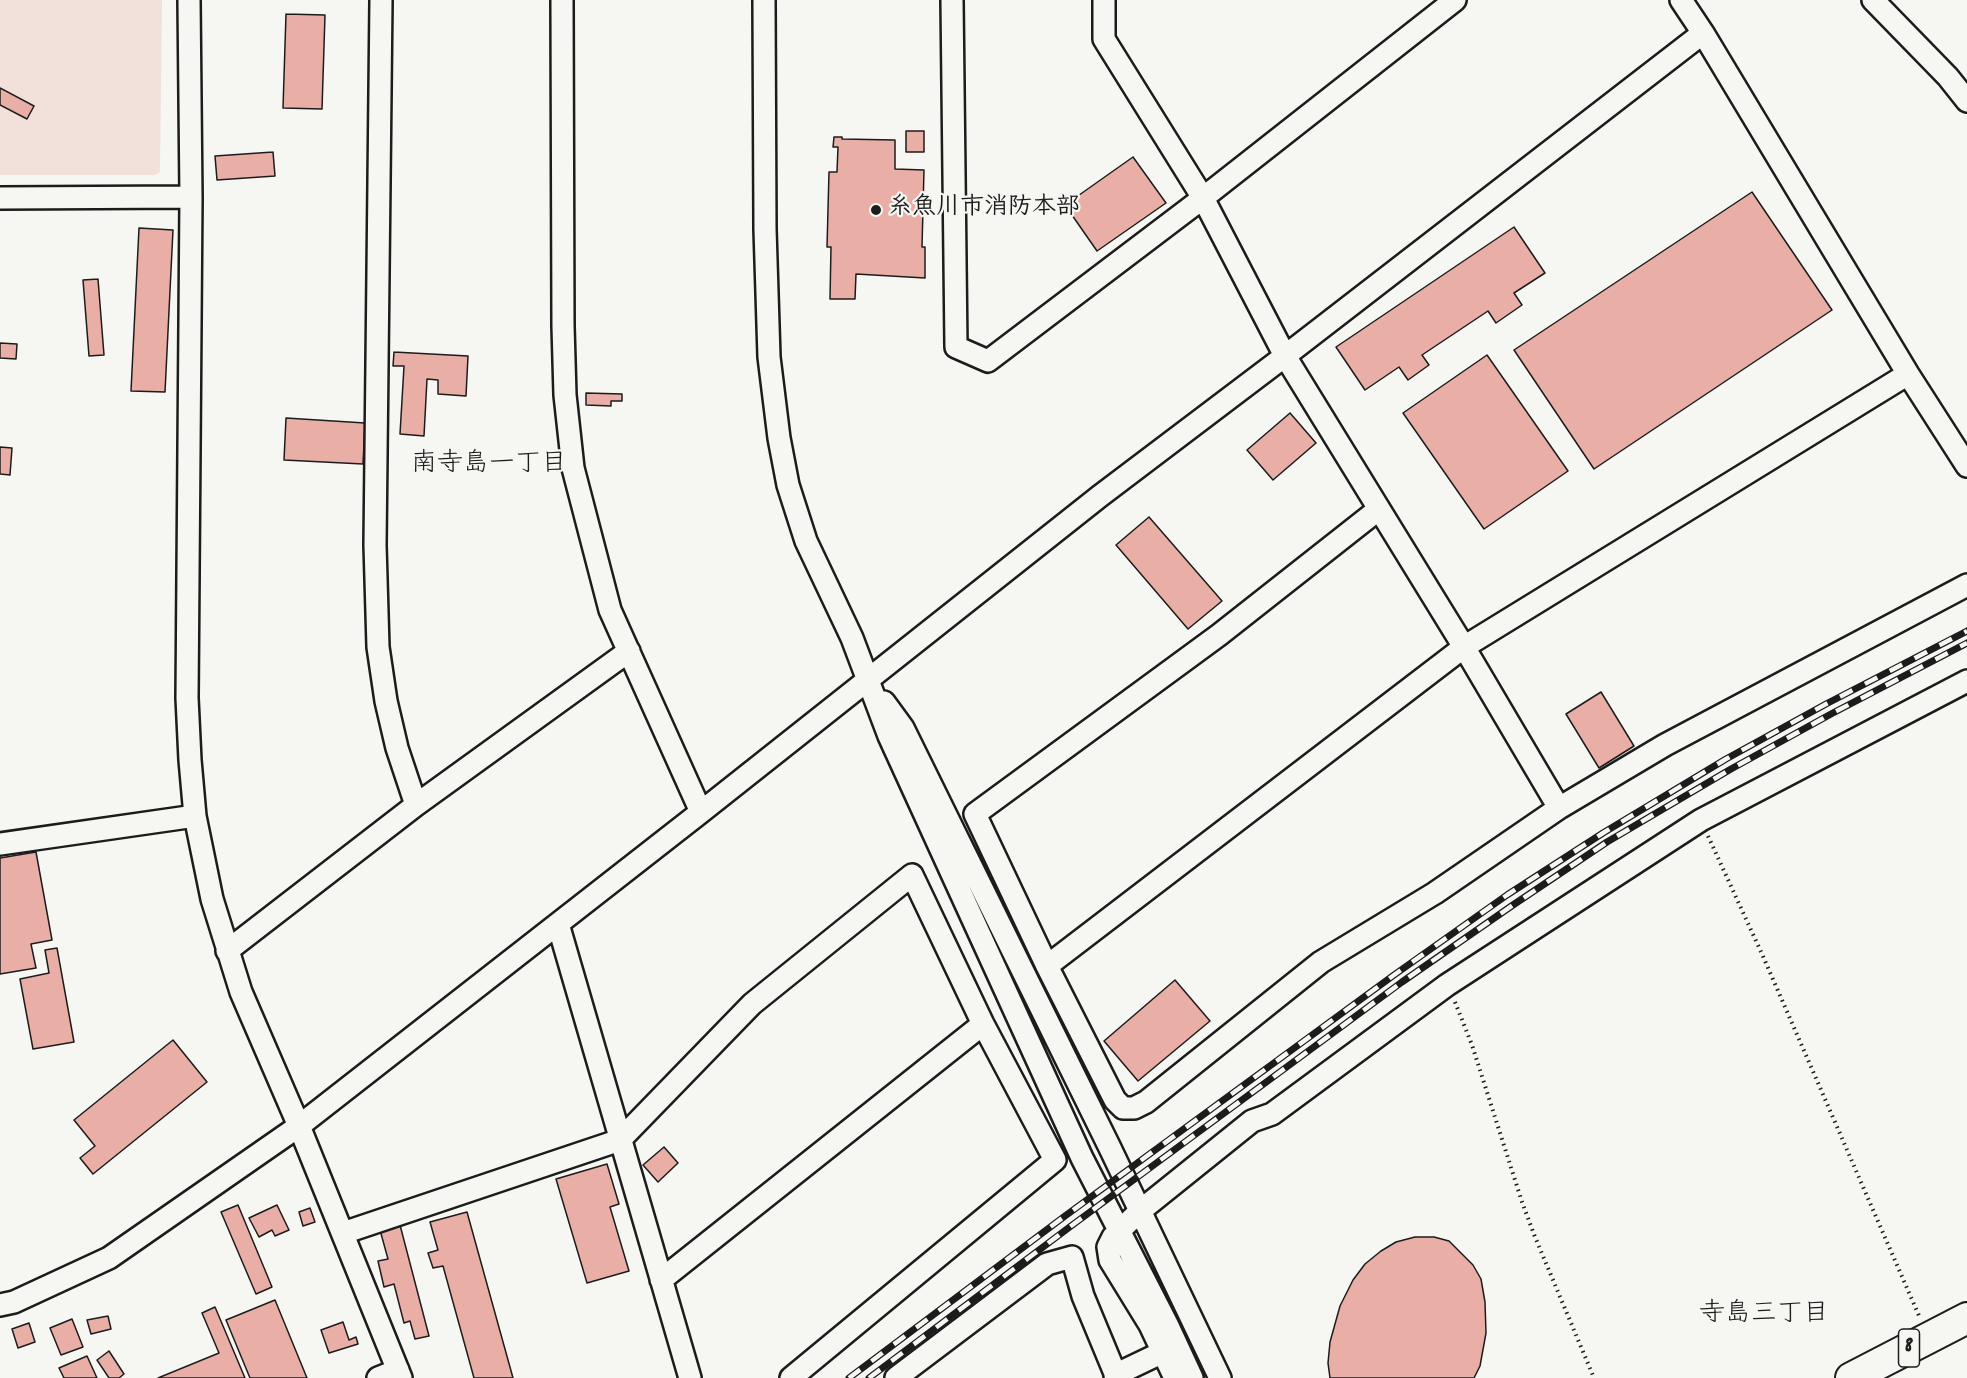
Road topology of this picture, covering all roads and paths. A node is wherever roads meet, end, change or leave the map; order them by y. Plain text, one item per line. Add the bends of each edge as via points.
1 (189, 0) edge
2 (381, 0) edge
3 (562, 0) edge
4 (764, 0) edge
5 (952, 0) edge
6 (1104, 0) edge
7 (1455, 0) edge
8 (1681, 0) edge
9 (1873, 0) edge
10 (1703, 33) junction
11 (1967, 101) edge
12 (191, 197) junction
13 (0, 198) edge
14 (1203, 198) junction
15 (1285, 356) junction
16 (1908, 374) junction
17 (1966, 464) edge
18 (1379, 508) junction
19 (1967, 585) edge
20 (1464, 647) junction
21 (629, 651) junction
22 (869, 679) junction
23 (1967, 681) edge
24 (416, 805) junction
25 (1559, 808) junction
26 (701, 812) junction
27 (195, 816) junction
28 (1701, 820) junction
29 (0, 844) edge
30 (558, 924) junction
31 (227, 951) junction
32 (1047, 966) junction
33 (1448, 984) junction
34 (982, 1024) junction
35 (299, 1126) junction
36 (620, 1140) junction
37 (1144, 1207) junction
38 (1119, 1230) junction
39 (343, 1233) junction
40 (661, 1280) junction
41 (0, 1305) edge
42 (1967, 1318) edge
43 (1928, 1338) junction
44 (1163, 1352) junction
45 (400, 1374) edge
46 (1116, 1376) edge
47 (378, 1378) edge
48 (690, 1378) edge
49 (791, 1378) edge
50 (896, 1378) edge
51 (1175, 1378) edge
52 (1192, 1378) edge
53 (1220, 1378) edge
54 (1232, 1378) edge
55 (1594, 1378) edge
56 (1851, 1378) edge

1 - 12 street
2 - 24 street via 375,545 378,647 397,748
3 - 21 street via 565,395 573,468 610,610
4 - 22 street via 769,357 779,438 788,485 806,541
5 - 14 street via 956,347 988,361
6 - 14 street via 1104,39
7 - 14 street
8 - 10 street
9 - 11 street
10 - 15 street
10 - 16 street
12 - 13 street
12 - 27 street via 188,698
14 - 15 street
15 - 18 street
15 - 22 street
16 - 17 street
16 - 20 street
18 - 20 street
18 - 32 street via 1219,635 975,814
19 - 25 street via 1665,745
20 - 25 street
20 - 32 street
21 - 24 street
21 - 26 street
22 - 26 street
22 - 37 street via 903,728
22 - 38 street via 899,758 1082,1158
23 - 28 street
24 - 31 street
25 - 32 street via 1435,892 1321,962 1134,1108 1123,1108 1115,1100
26 - 30 street
27 - 29 street
27 - 31 street
28 - 33 street
28 - 43 path
30 - 35 street
30 - 36 street
31 - 35 street
33 - 37 street via 1272,1114 1252,1120
33 - 55 path via 1535,1238
34 - 36 street via 912,875 752,1004
34 - 40 street
34 - 49 street via 1055,1160
35 - 39 street
35 - 41 street via 109,1258
36 - 39 street
36 - 40 street
37 - 38 street
37 - 53 street
37 - 54 street
38 - 44 street via 1108,1247 1110,1260
38 - 52 street
39 - 45 street
40 - 48 street
42 - 43 highway, 8
43 - 56 highway, 8
44 - 46 street
44 - 51 street
45 - 47 street
46 - 50 street via 1083,1296 1072,1257 1047,1264

